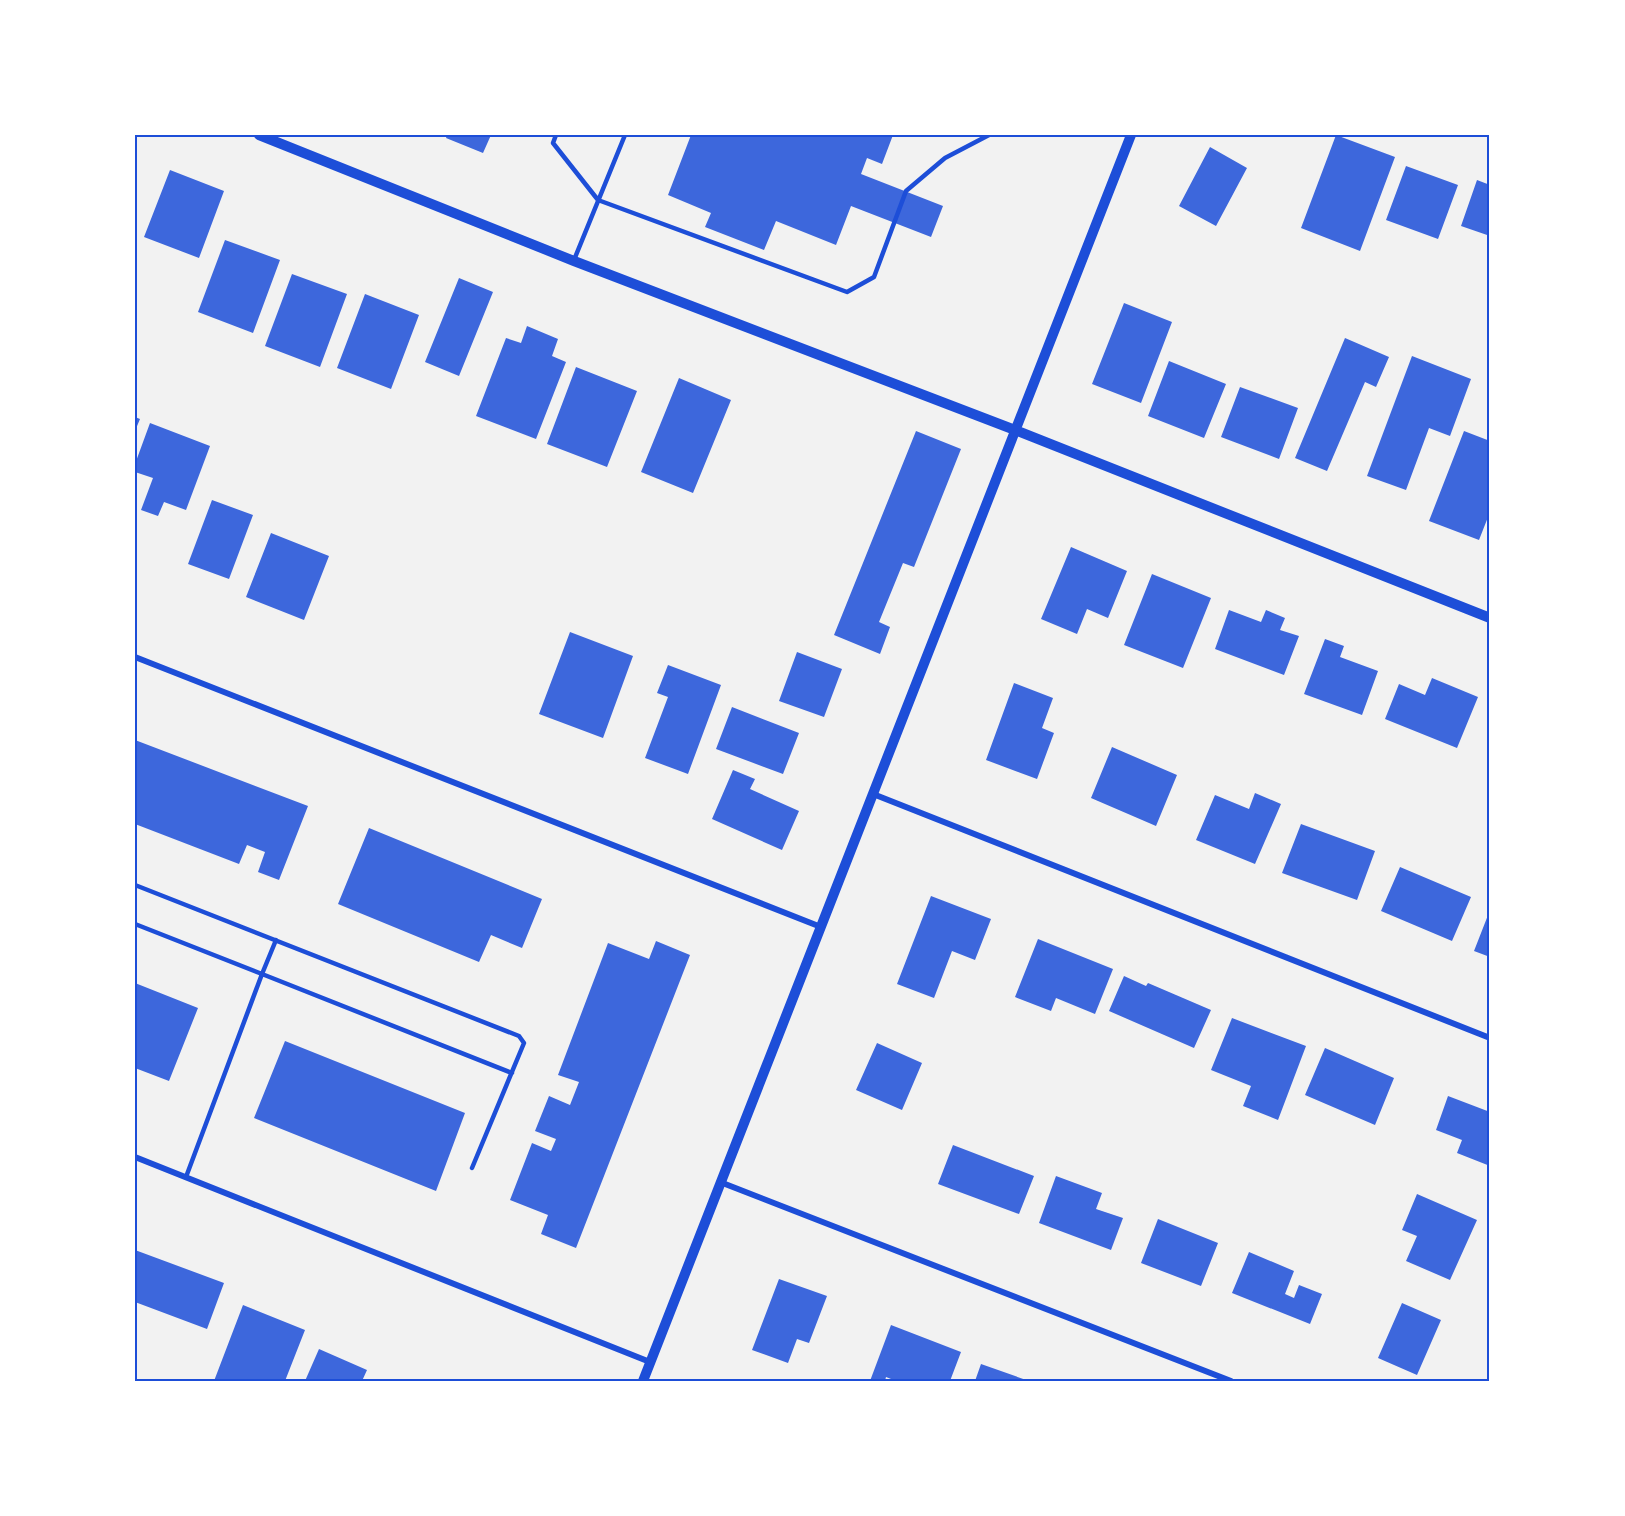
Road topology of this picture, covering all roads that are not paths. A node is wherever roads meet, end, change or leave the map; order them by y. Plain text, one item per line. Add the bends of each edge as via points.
1 (259, 135) edge
2 (556, 135) edge
3 (625, 135) edge
4 (989, 135) edge
5 (1131, 135) edge
6 (598, 200) junction
7 (574, 261) junction
8 (1015, 430) junction
9 (1490, 618) edge
10 (135, 657) edge
11 (873, 794) junction
12 (135, 885) edge
13 (135, 924) edge
14 (821, 927) junction
15 (276, 940) junction
16 (262, 974) junction
17 (1490, 1038) edge
18 (512, 1073) junction
19 (135, 1157) edge
20 (472, 1168) dead end
21 (186, 1178) junction
22 (720, 1182) junction
23 (650, 1362) junction
24 (643, 1381) edge
25 (1231, 1381) edge

1 - 7 street
2 - 6 lane via 553,143
3 - 6 lane
4 - 6 lane via 945,158 906,191 873,277 847,291
5 - 8 street
6 - 7 lane
7 - 8 street
8 - 9 street
8 - 11 street
10 - 14 street
11 - 14 street
11 - 17 street
12 - 15 lane
13 - 16 lane
14 - 22 street
15 - 16 lane
15 - 18 lane via 519,1036 524,1043
16 - 18 lane
16 - 21 lane
18 - 20 lane
19 - 21 street
21 - 23 street
22 - 23 street
22 - 25 street
23 - 24 street

